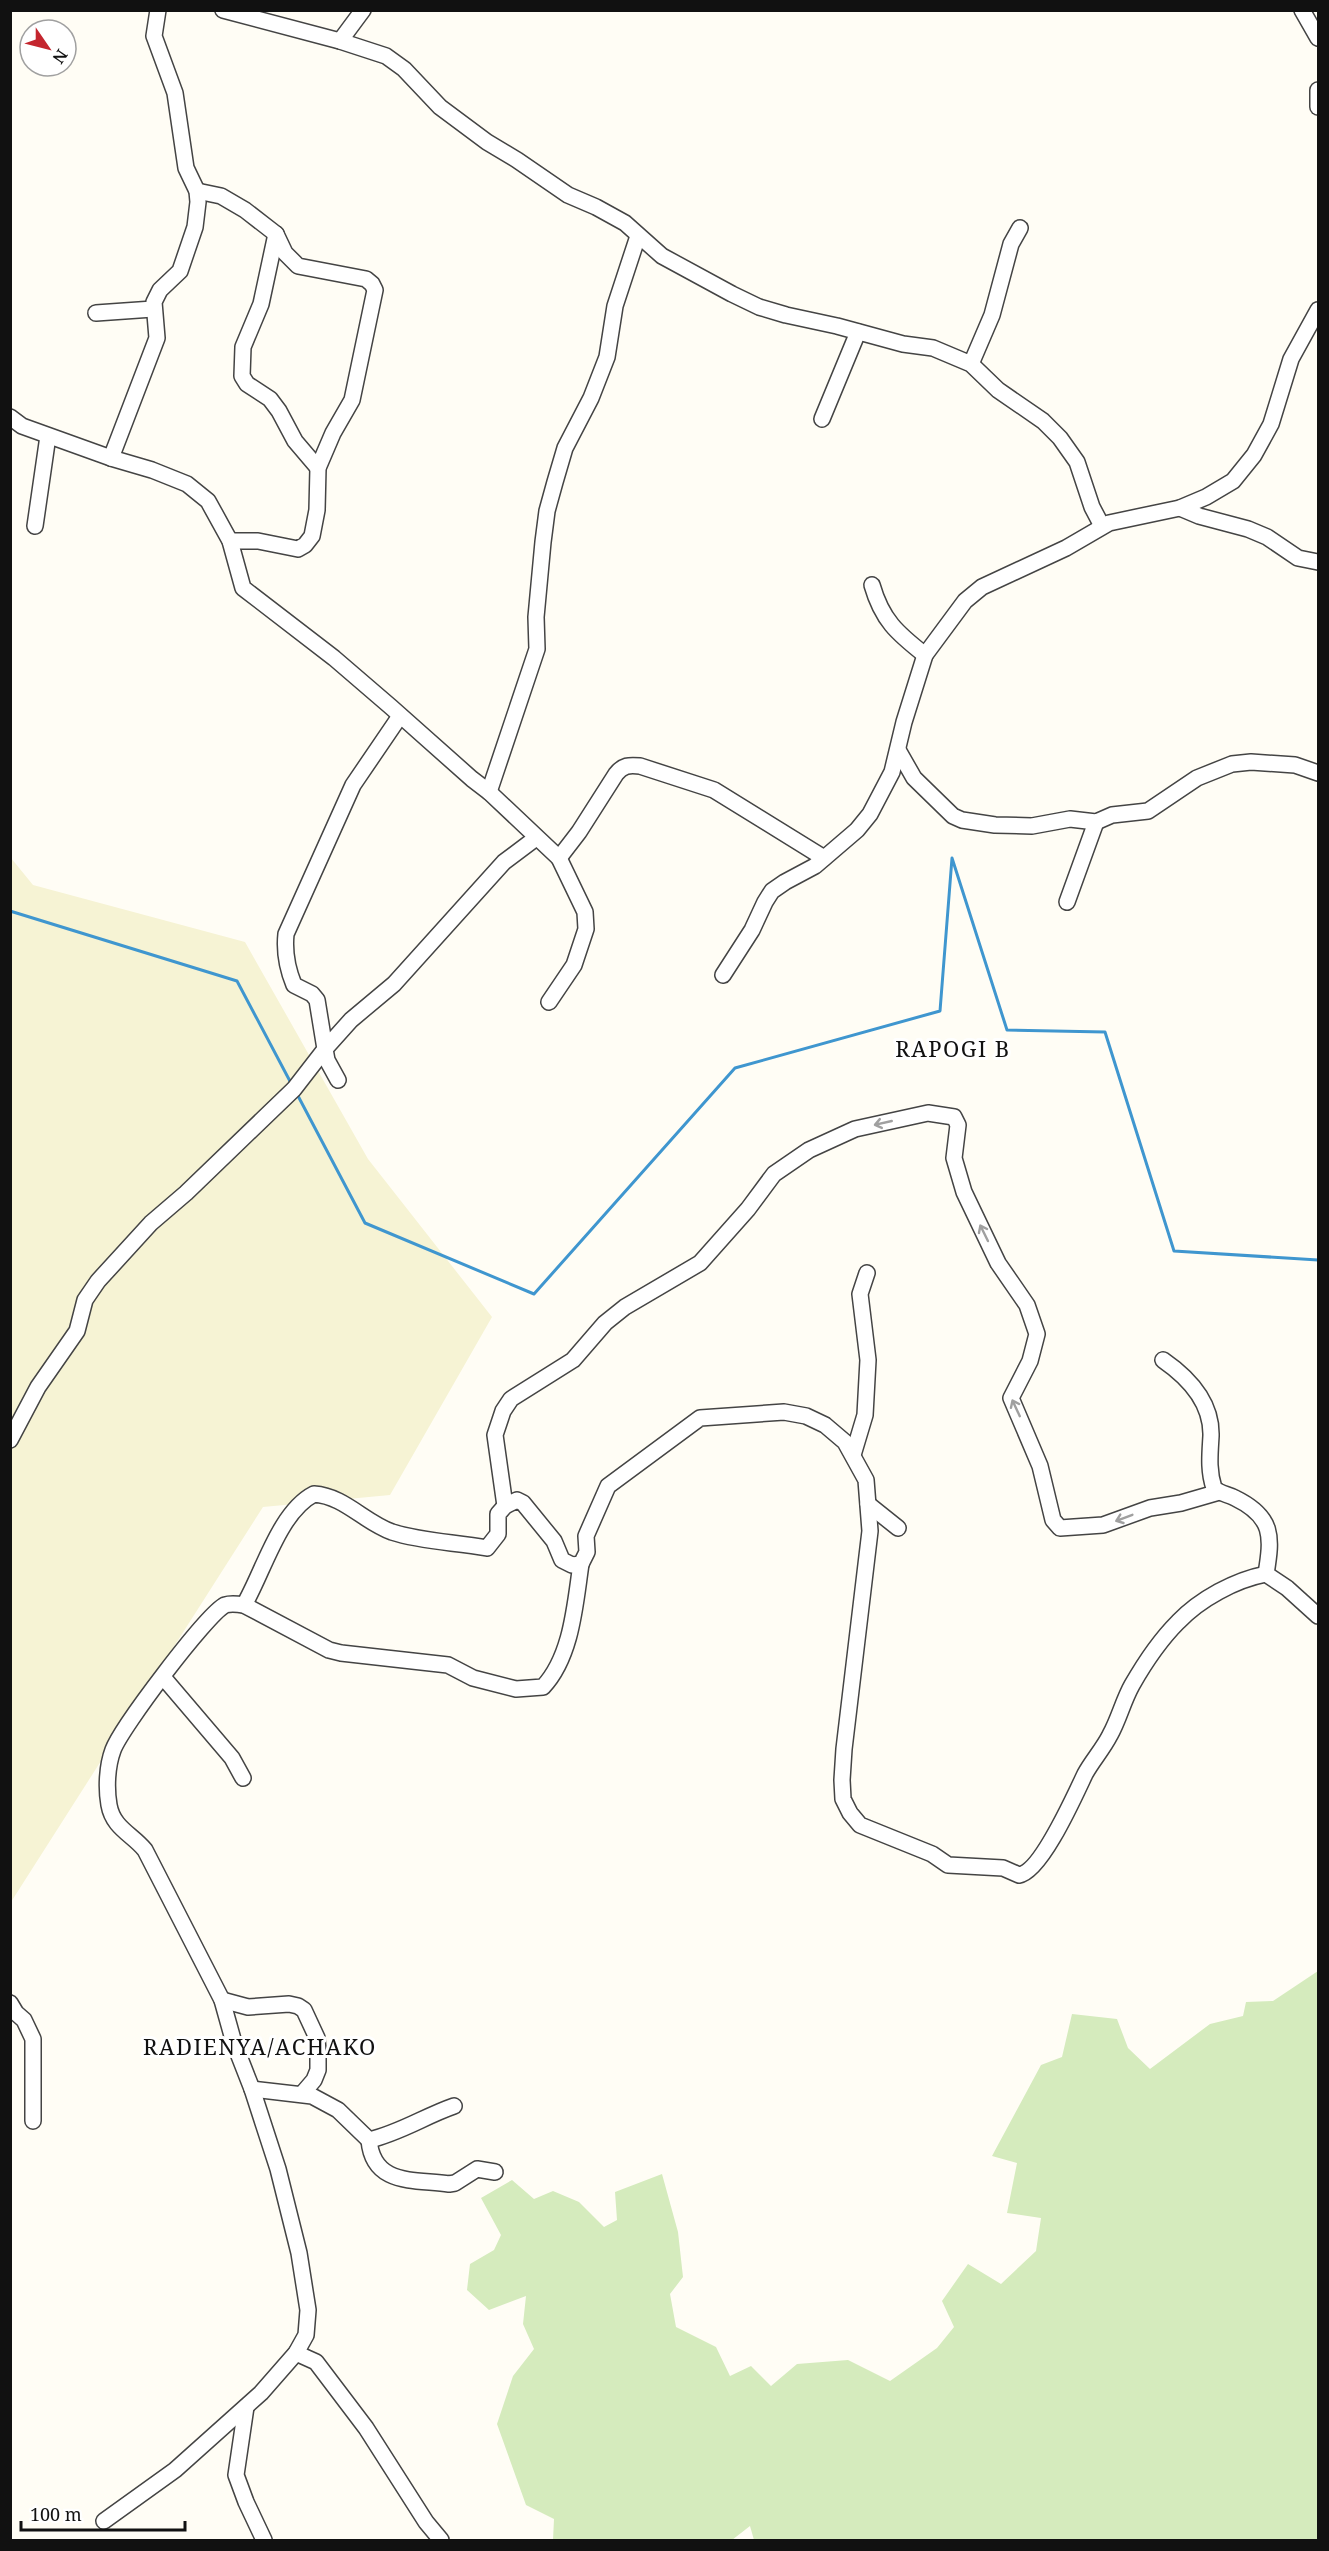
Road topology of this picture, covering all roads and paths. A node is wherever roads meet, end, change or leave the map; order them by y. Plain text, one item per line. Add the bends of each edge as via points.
1 (158, 10) edge
2 (224, 10) edge
3 (363, 10) edge
4 (1302, 10) edge
5 (1318, 38) edge
6 (340, 41) junction
7 (1318, 90) edge
8 (1318, 107) edge
9 (198, 191) junction
10 (1020, 228) dead end
11 (276, 234) junction
12 (638, 236) junction
13 (153, 309) junction
14 (1318, 310) edge
15 (96, 313) dead end
16 (858, 332) junction
17 (971, 364) junction
18 (10, 417) edge
19 (822, 419) dead end
20 (48, 436) junction
21 (111, 458) junction
22 (318, 468) junction
23 (1180, 508) junction
24 (35, 526) dead end
25 (1102, 526) junction
26 (230, 541) junction
27 (1318, 562) edge
28 (872, 585) dead end
29 (925, 655) junction
30 (400, 716) junction
31 (898, 750) junction
32 (1318, 773) edge
33 (489, 792) junction
34 (1096, 822) junction
35 (536, 838) junction
36 (559, 858) junction
37 (825, 858) junction
38 (1066, 902) dead end
39 (723, 975) dead end
40 (549, 1002) dead end
41 (325, 1049) junction
42 (338, 1080) dead end
43 (867, 1273) dead end
44 (1163, 1360) dead end
45 (10, 1440) edge
46 (853, 1455) junction
47 (1219, 1492) junction
48 (868, 1504) junction
49 (505, 1506) junction
50 (897, 1527) dead end
51 (581, 1564) junction
52 (1266, 1574) junction
53 (244, 1605) junction
54 (1318, 1616) edge
55 (163, 1677) junction
56 (243, 1778) dead end
57 (222, 2000) junction
58 (12, 2011) edge
59 (252, 2089) junction
60 (302, 2094) junction
61 (454, 2106) dead end
62 (33, 2121) dead end
63 (369, 2140) junction
64 (495, 2172) dead end
65 (296, 2353) junction
66 (246, 2407) junction
67 (104, 2521) dead end
68 (264, 2541) edge
69 (441, 2541) edge

1 - 9 street via 154,36 175,93 186,168
2 - 6 street
3 - 6 street
4 - 5 street
6 - 12 street via 386,57 486,142 568,195 625,223
7 - 8 street
9 - 11 street via 221,196
9 - 13 street via 196,221 185,260 180,271 160,290
10 - 17 street via 1011,244 992,315
11 - 22 street via 261,304 243,348 242,376 270,399 295,441
11 - 22 street via 285,253 298,266 366,279 375,290 352,400
12 - 16 street via 662,256 759,307
12 - 33 street via 615,306 607,357 565,448 547,511 536,617 537,649
13 - 15 street
13 - 21 street via 157,338
14 - 23 street via 1291,359 1271,424 1254,455 1233,481
16 - 17 street via 933,348
16 - 19 street
17 - 25 street via 1060,438 1077,462
18 - 20 street
20 - 21 street
20 - 24 street
21 - 26 street via 187,484 208,501
22 - 26 street via 317,510 312,536 305,545 298,549
23 - 25 street
23 - 27 street via 1248,529 1268,537 1298,558
25 - 29 street via 1066,548 981,587 964,601
26 - 30 street via 243,588 334,658
28 - 29 street via 888,623
29 - 31 street
30 - 33 street
30 - 41 street via 353,785 286,934 284,954 292,981 317,1000
31 - 34 street via 914,778 962,820 1032,826 1070,819
31 - 37 street via 884,790 870,814
32 - 34 street via 1294,765 1232,764 1197,778 1148,811
33 - 35 street
34 - 38 street
35 - 36 street
35 - 41 street via 504,862 394,984 351,1020
36 - 37 street via 616,774 630,765 714,790
36 - 40 street via 585,912 586,929 574,965
37 - 39 street via 772,891
41 - 42 street
41 - 45 street via 294,1089 151,1223 98,1281 85,1300 77,1331 38,1387
43 - 46 street via 860,1294 868,1360 865,1415
44 - 47 street via 1193,1385 1210,1419 1209,1460 1212,1481
46 - 48 street via 866,1480
46 - 51 street via 832,1431 806,1416 784,1412 700,1418 608,1486 586,1536 587,1551
47 -> 49 street via 1150,1508 1103,1525 1060,1528 1053,1520 1040,1466 1011,1398 1030,1361 1037,1334 1027,1305 998,1263 964,1192 954,1158 958,1125 954,1117 928,1113 855,1130 808,1150 774,1174 700,1263 625,1307 605,1323 573,1360 511,1399 495,1435
47 - 52 street via 1253,1509 1268,1524
48 - 50 street
48 - 52 street via 870,1531 844,1749 843,1798 860,1825 932,1854 948,1865 1003,1868 1019,1875 1029,1872 1055,1835 1086,1772 1111,1734 1132,1686 1178,1622 1217,1594 1249,1577
49 - 51 street via 517,1500 523,1503 554,1541 562,1560
49 - 53 street via 498,1514 498,1534 487,1548 419,1540 376,1526 327,1495 314,1494 299,1506 269,1551
51 - 53 street via 570,1633 554,1676 543,1687 516,1689 448,1665 329,1650
52 - 54 street
53 - 55 street via 226,1605 217,1612
55 - 56 street via 232,1758
55 - 57 street via 112,1751 108,1766 109,1806 120,1829 145,1850
57 - 59 street
57 - 60 street via 248,2007 289,2004 304,2010 317,2038 318,2070
58 - 62 street via 24,2020 33,2039
59 - 60 street
59 - 65 street via 278,2169 309,2310 306,2335
60 - 63 street via 338,2110
61 - 63 street via 424,2116 395,2134
63 - 64 street via 375,2163 397,2178 449,2184 477,2169
65 - 66 street
65 - 69 street via 316,2362 366,2428
66 - 67 street via 175,2470
66 - 68 street via 236,2475

